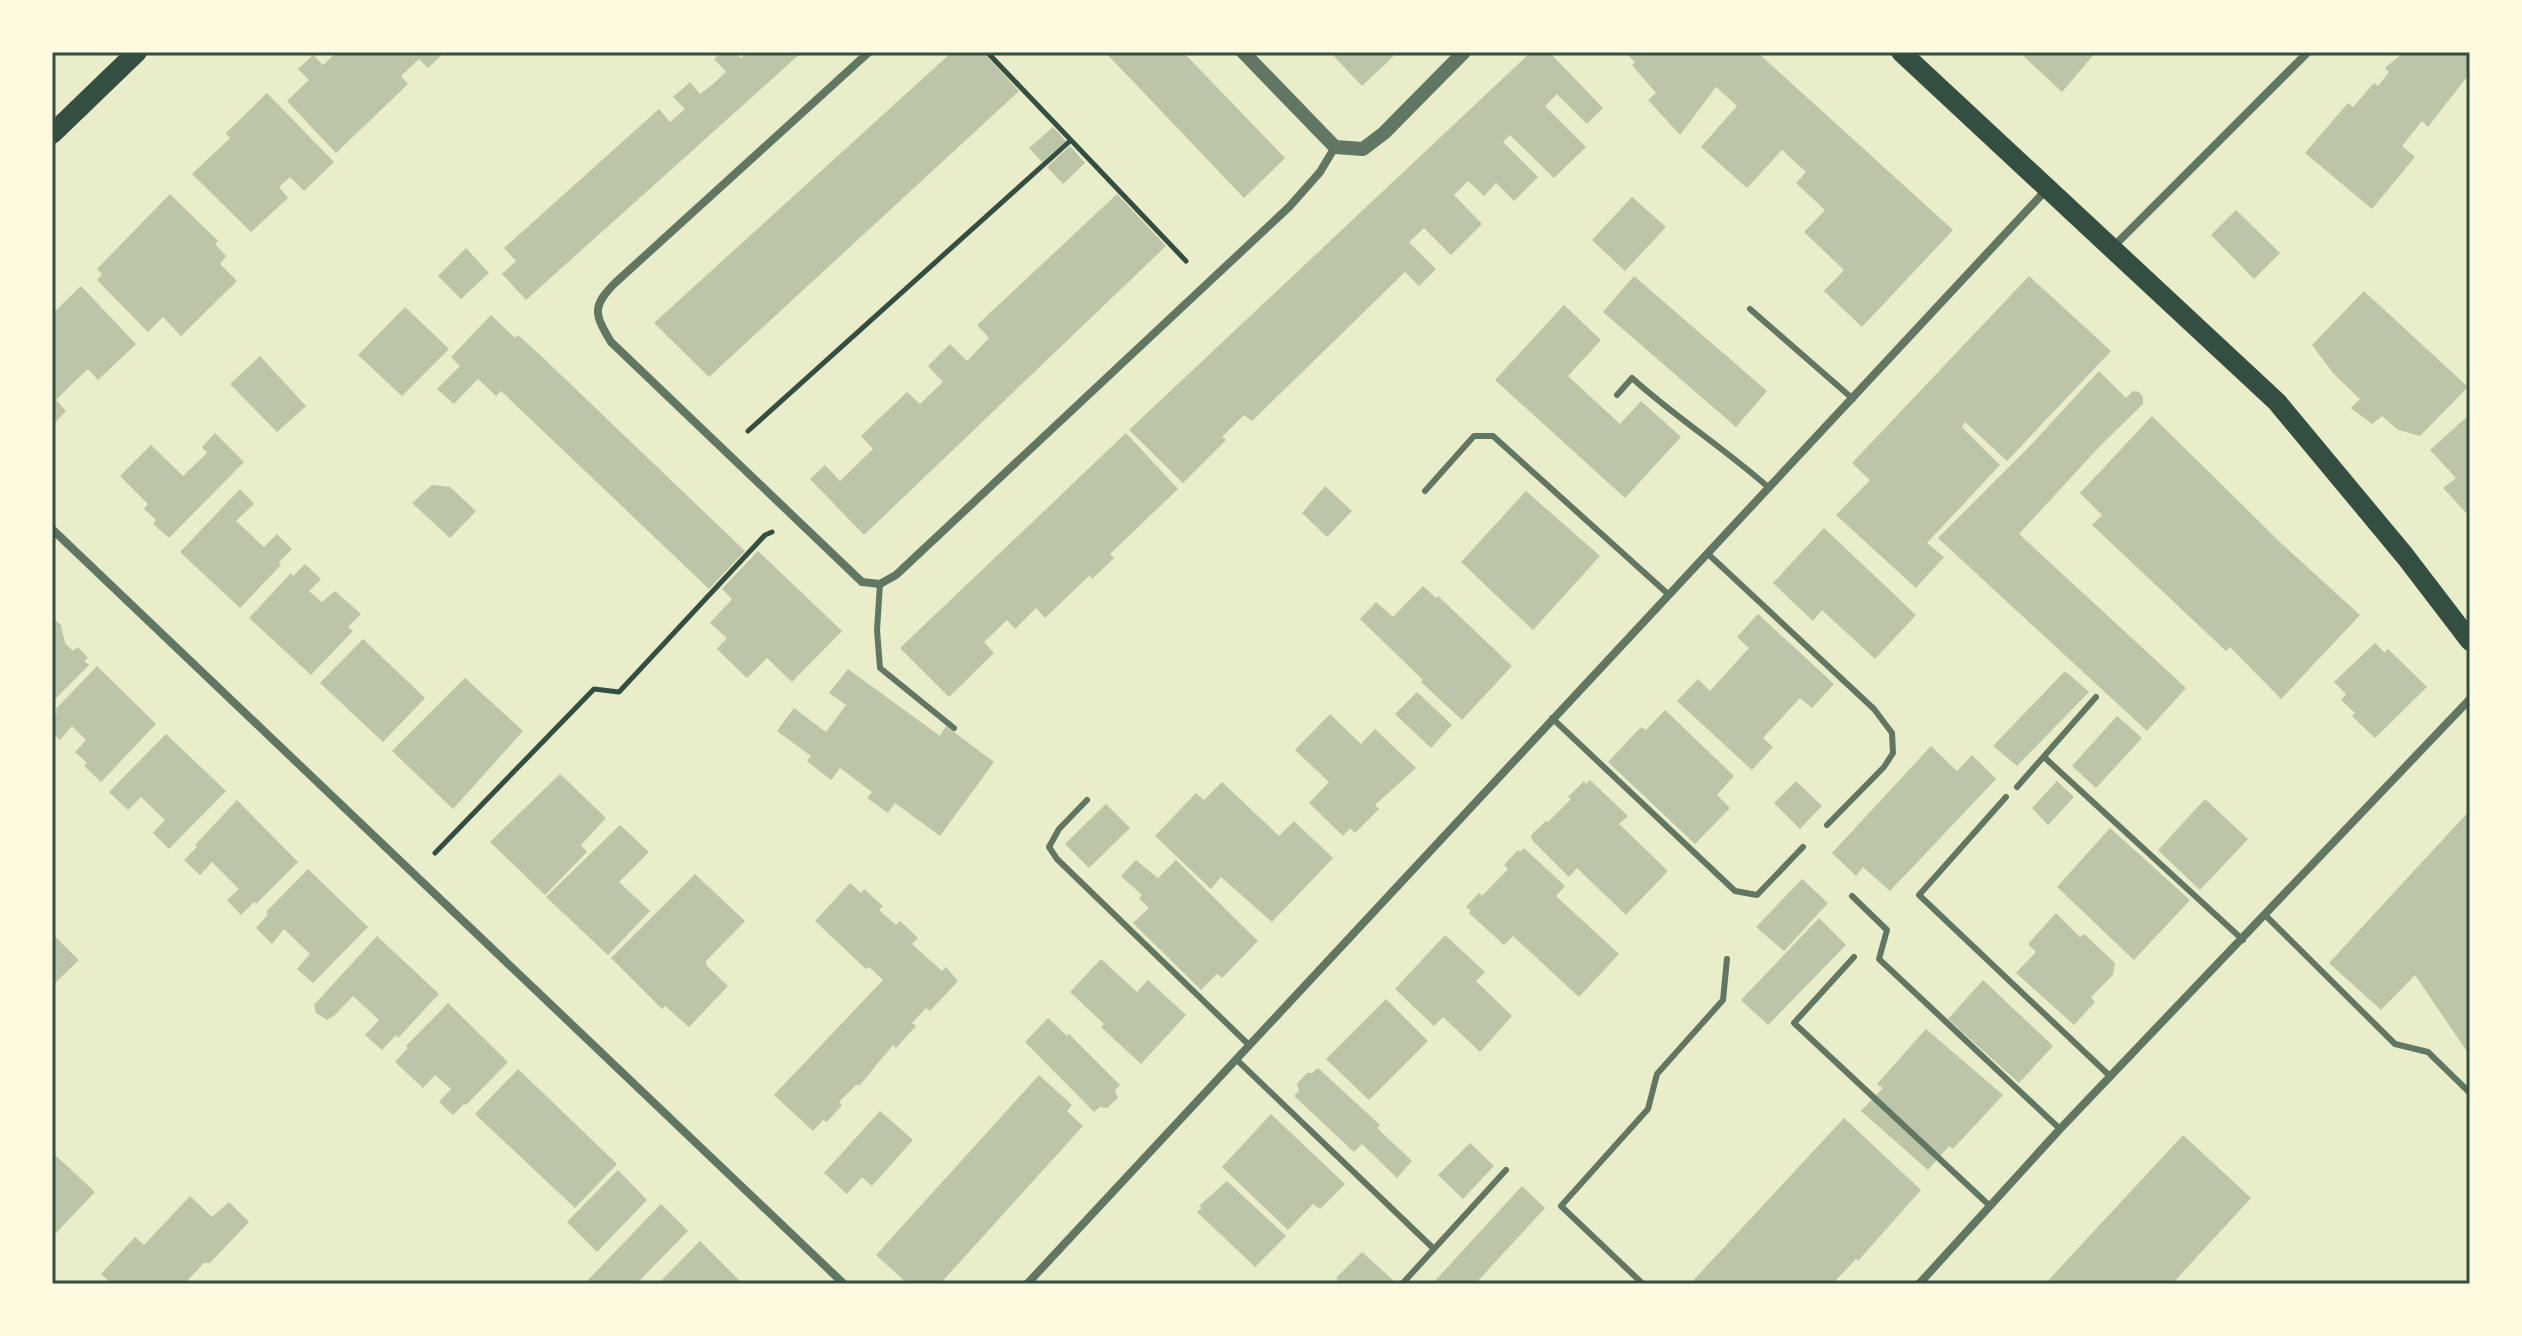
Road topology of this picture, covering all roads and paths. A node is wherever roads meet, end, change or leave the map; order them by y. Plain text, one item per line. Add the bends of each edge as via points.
1 (137, 52) edge
2 (869, 52) edge
3 (987, 52) edge
4 (1243, 52) edge
5 (1464, 52) edge
6 (1901, 52) edge
7 (2308, 52) edge
8 (52, 134) edge
9 (1070, 141) junction
10 (1335, 147) junction
11 (2048, 189) junction
12 (2111, 248) junction
13 (1186, 261) dead end
14 (1750, 309) dead end
15 (1617, 395) dead end
16 (1853, 399) junction
17 (748, 431) dead end
18 (1768, 487) junction
19 (1425, 491) dead end
20 (799, 521) junction
21 (52, 529) edge
22 (1707, 552) junction
23 (880, 584) junction
24 (1668, 594) junction
25 (2470, 641) edge
26 (2096, 697) dead end
27 (2470, 699) edge
28 (1552, 718) junction
29 (954, 728) dead end
30 (2044, 757) junction
31 (2017, 787) dead end
32 (2006, 797) dead end
33 (1087, 800) dead end
34 (1827, 825) dead end
35 (1803, 847) dead end
36 (435, 853) dead end
37 (1852, 896) dead end
38 (2265, 915) junction
39 (2243, 940) junction
40 (1854, 957) dead end
41 (1727, 959) dead end
42 (1249, 1045) junction
43 (1236, 1059) junction
44 (2111, 1077) junction
45 (2470, 1093) edge
46 (2060, 1129) junction
47 (1506, 1170) dead end
48 (1990, 1206) junction
49 (1434, 1249) junction
50 (844, 1284) edge
51 (1027, 1284) edge
52 (1402, 1284) edge
53 (1643, 1284) edge
54 (1919, 1284) edge

1 - 8 main road
2 - 20 street via 599,299 597,320 611,342
3 - 9 path
4 - 10 street
5 - 10 street via 1363,149
6 - 11 main road
7 - 12 street
9 - 13 path
9 - 17 path
10 - 23 street via 1289,207 896,575
11 - 12 main road
11 - 16 street
12 - 25 main road via 2277,402
14 - 16 lane
15 - 18 lane via 1632,378
16 - 18 street
18 - 22 street
19 - 24 lane via 1474,436 1493,436
20 - 23 street via 862,582
20 - 36 path via 765,535 619,692 594,689
21 - 50 street
22 - 24 street
22 - 34 lane via 1874,709 1892,733 1893,753 1884,767
23 - 29 lane via 880,668
24 - 28 street
26 - 30 lane
27 - 38 street
28 - 35 lane via 1735,891 1757,895
28 - 42 street
30 - 31 lane
30 - 39 lane
32 - 44 lane via 1919,895
33 - 42 lane via 1049,847
37 - 46 lane via 1887,930 1879,959
38 - 39 street
38 - 45 lane via 2395,1044 2428,1052
39 - 44 street
40 - 48 lane via 1794,1023
41 - 53 lane via 1723,1000 1657,1074 1648,1109 1561,1206
42 - 43 street
43 - 49 lane
43 - 51 street
44 - 46 street
46 - 48 street
47 - 49 lane
48 - 54 street
49 - 52 lane

